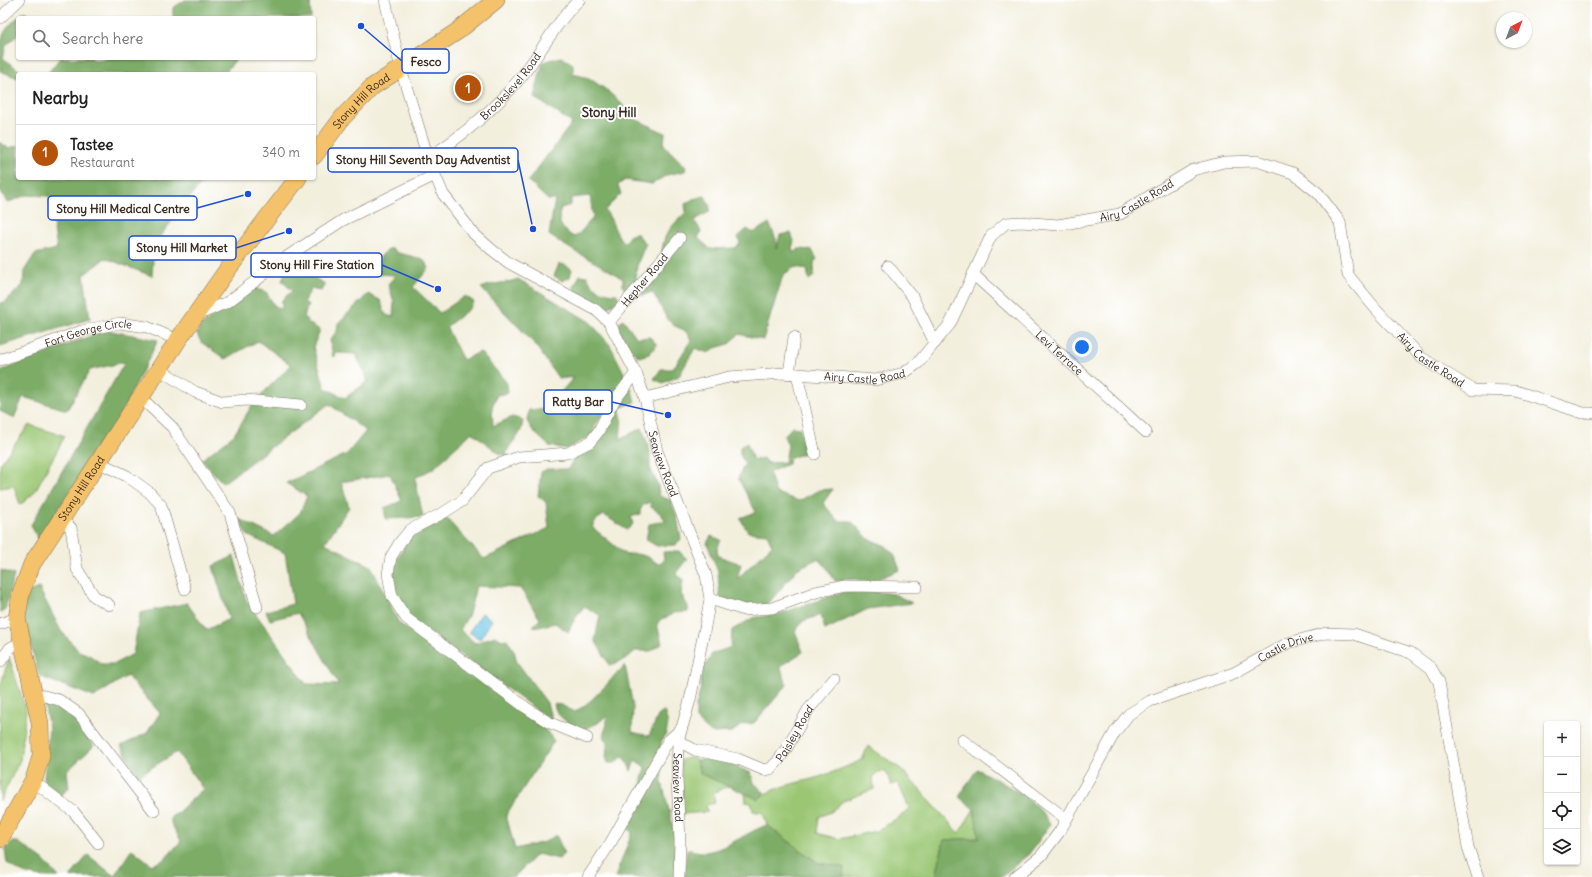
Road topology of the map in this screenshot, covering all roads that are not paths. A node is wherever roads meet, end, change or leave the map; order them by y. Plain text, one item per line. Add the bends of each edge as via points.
1 (19, 0) edge
2 (385, 0) edge
3 (496, 0) edge
4 (579, 0) edge
5 (0, 18) edge
6 (402, 69) junction
7 (316, 153) edge
8 (428, 158) junction
9 (435, 175) junction
10 (296, 180) edge
11 (680, 238) dead end
12 (888, 266) dead end
13 (973, 274) junction
14 (194, 317) junction
15 (609, 322) junction
16 (794, 337) dead end
17 (178, 340) junction
18 (934, 343) junction
19 (0, 360) edge
20 (159, 369) junction
21 (636, 373) junction
22 (793, 374) junction
23 (140, 397) junction
24 (645, 398) junction
25 (301, 405) dead end
26 (1592, 413) edge
27 (1146, 432) dead end
28 (815, 454) dead end
29 (98, 462) junction
30 (61, 519) junction
31 (917, 587) dead end
32 (185, 589) dead end
33 (710, 599) junction
34 (109, 605) dead end
35 (257, 607) dead end
36 (17, 618) junction
37 (0, 624) edge
38 (21, 642) junction
39 (0, 662) edge
40 (834, 679) dead end
41 (33, 693) junction
42 (682, 729) junction
43 (587, 738) dead end
44 (678, 740) junction
45 (962, 740) dead end
46 (33, 781) junction
47 (154, 811) dead end
48 (1065, 818) junction
49 (0, 838) edge
50 (98, 843) dead end
51 (588, 877) edge
52 (679, 877) edge
53 (1014, 877) edge
54 (1478, 877) edge

1 - 5 street
2 - 6 street, Seaview Road
3 - 6 main road, Stony Hill Road via 458,31
4 - 8 street, Brookslevel Road via 566,13 523,75 484,118
6 - 7 main road, Stony Hill Road via 372,87 343,117
6 - 8 street, Seaview Road
8 - 9 street, Seaview Road
9 - 14 street via 343,220 288,256 228,302
9 - 15 street, Seaview Road via 443,194 474,234 491,249 509,263 596,310
10 - 14 main road, Stony Hill Road
11 - 15 street, Hepher Road
12 - 18 street via 912,296
13 - 18 street, Airy Castle Road via 950,324
13 - 26 street, Airy Castle Road via 992,236 1006,223 1058,225 1120,214 1192,170 1224,162 1257,161 1293,173 1318,193 1340,222 1348,275 1422,358 1473,390 1516,392 1583,413
13 - 27 street, Levi Terrace
14 - 17 main road, Stony Hill Road
15 - 21 street, Seaview Road
16 - 22 street
17 - 19 street, Fort George Circle via 147,327 120,323 82,331
17 - 20 main road, Stony Hill Road
18 - 22 street, Airy Castle Road via 918,363 904,373 875,380
20 - 23 main road, Stony Hill Road
20 - 25 street via 195,392 223,402 247,400
21 - 24 street, Seaview Road
21 - 43 street via 614,401 590,442 568,453 518,458 488,468 462,500 410,530 391,557 388,574 392,596 406,618 525,707 548,722
22 - 24 street, Airy Castle Road via 729,377
22 - 28 street
23 - 29 main road, Stony Hill Road
23 - 35 street via 172,427 230,513
24 - 33 street, Seaview Road via 657,451 706,575
29 - 30 main road, Stony Hill Road
29 - 32 street via 127,476 149,492 160,506
30 - 34 street via 71,528 77,569 94,596
30 - 36 main road, Stony Hill Road via 32,564 21,593
31 - 33 street via 845,586 816,592 772,608 744,610
33 - 42 street, Seaview Road
36 - 37 street
36 - 38 main road, Stony Hill Road
38 - 39 street via 10,648
38 - 41 main road, Stony Hill Road
40 - 44 street, Paisley Road via 808,710 785,751 770,768 764,770 738,759 695,750
41 - 46 main road, Stony Hill Road via 40,723 41,756
41 - 47 street via 59,700 79,714
42 - 44 street, Seaview Road
42 - 51 street via 668,741 611,842
44 - 52 street, Seaview Road
45 - 48 street
46 - 49 main road, Stony Hill Road
46 - 50 street via 74,812
48 - 53 street, Castle Drive via 1060,831 1041,856
48 - 54 street, Castle Drive via 1115,732 1129,714 1150,701 1234,673 1288,643 1326,633 1354,634 1411,652 1431,668 1439,682 1468,847

